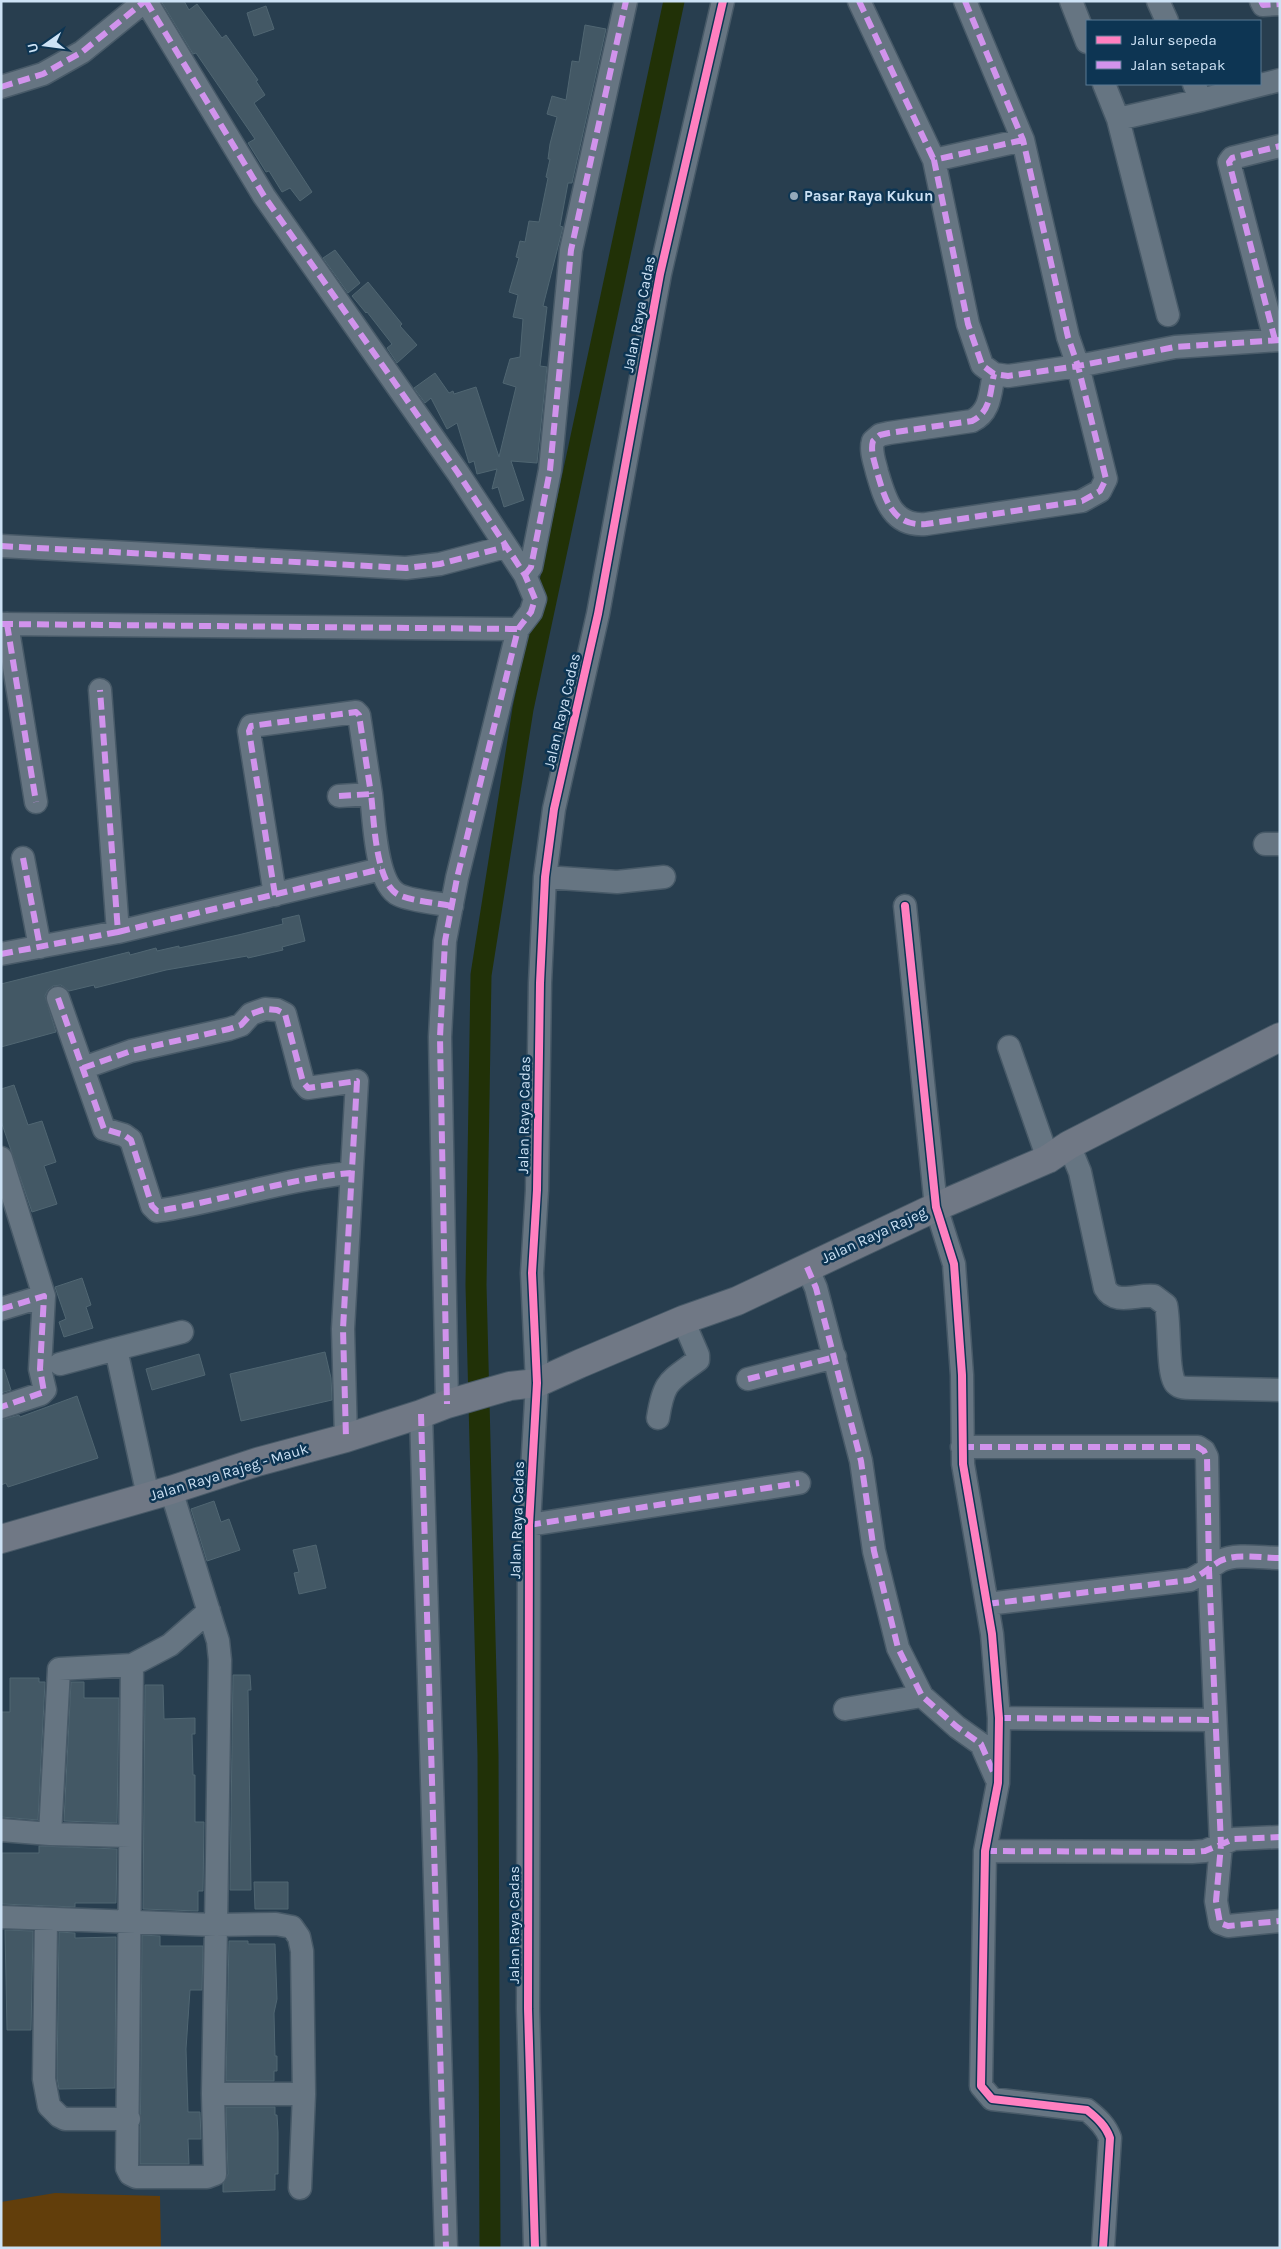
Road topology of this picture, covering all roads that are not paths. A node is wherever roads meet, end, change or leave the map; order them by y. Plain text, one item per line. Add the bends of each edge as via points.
1 (146, 1) edge
2 (626, 1) edge
3 (723, 1) edge
4 (859, 1) edge
5 (965, 1) edge
6 (1071, 1) edge
7 (1158, 1) edge
8 (1261, 1) edge
9 (1280, 4) edge
10 (1166, 20) edge
11 (1086, 39) edge
12 (1280, 80) edge
13 (1261, 83) edge
14 (1104, 85) edge
15 (1246, 85) edge
16 (1, 87) edge
17 (1198, 92) edge
18 (1118, 119) junction
19 (1022, 140) junction
20 (1280, 146) edge
21 (934, 160) junction
22 (1168, 315) dead end
23 (1278, 340) edge
24 (1078, 366) junction
25 (994, 374) junction
26 (1, 546) edge
27 (505, 547) junction
28 (530, 584) junction
29 (4, 624) edge
30 (518, 629) junction
31 (100, 690) dead end
32 (371, 794) junction
33 (339, 796) dead end
34 (36, 802) dead end
35 (23, 858) dead end
36 (380, 869) junction
37 (545, 877) junction
38 (664, 877) dead end
39 (275, 895) junction
40 (452, 906) junction
41 (905, 906) dead end
42 (118, 932) junction
43 (40, 947) junction
44 (1, 954) edge
45 (58, 998) dead end
46 (1278, 1041) edge
47 (1009, 1047) dead end
48 (82, 1068) junction
49 (1058, 1152) junction
50 (1, 1158) edge
51 (351, 1173) junction
52 (936, 1207) junction
53 (807, 1266) junction
54 (44, 1296) junction
55 (1, 1309) edge
56 (683, 1320) junction
57 (182, 1332) dead end
58 (116, 1349) junction
59 (834, 1357) junction
60 (60, 1364) dead end
61 (748, 1379) dead end
62 (538, 1383) junction
63 (1280, 1390) edge
64 (451, 1402) junction
65 (1, 1407) edge
66 (421, 1414) junction
67 (658, 1418) dead end
68 (346, 1438) junction
69 (962, 1447) junction
70 (799, 1483) dead end
71 (159, 1493) junction
72 (529, 1525) junction
73 (1, 1539) edge
74 (1280, 1558) edge
75 (1209, 1570) junction
76 (987, 1604) junction
77 (209, 1611) junction
78 (132, 1665) junction
79 (922, 1696) junction
80 (845, 1709) dead end
81 (999, 1718) junction
82 (1214, 1720) junction
83 (998, 1783) junction
84 (1, 1830) edge
85 (50, 1834) junction
86 (130, 1836) junction
87 (1280, 1837) edge
88 (1221, 1845) junction
89 (985, 1851) junction
90 (1, 1917) edge
91 (46, 1919) junction
92 (1280, 1921) edge
93 (128, 1923) junction
94 (216, 1925) junction
95 (213, 2094) junction
96 (304, 2094) junction
97 (129, 2119) junction
98 (300, 2188) dead end
99 (446, 2248) edge
100 (535, 2248) edge
101 (1103, 2248) edge

1 - 16 street via 82,52 43,74
1 - 27 street via 264,196 458,473
2 - 28 street via 571,250 550,470
3 - 37 street, Jalan Raya Cadas via 660,274 598,614 554,809
4 - 21 street
5 - 19 street
6 - 11 street
7 - 10 street
8 - 9 street via 1263,5
12 - 13 street
14 - 18 street
15 - 17 street
17 - 18 street
18 - 22 street
19 - 21 street
19 - 24 street via 1068,337
20 - 23 street via 1232,158 1229,162
21 - 25 street via 968,324 982,365
23 - 24 street via 1175,347
24 - 25 street via 1008,376
24 - 25 street via 1106,479 1100,491 1082,501 926,524 904,522 884,498 873,455 873,441 889,433 979,418 988,404
26 - 27 street via 406,568 440,564
27 - 28 street
28 - 30 street via 535,603
29 - 30 street
29 - 34 street
30 - 40 street
31 - 42 street
32 - 33 street
32 - 36 street
32 - 39 street via 356,712 251,726 249,731
35 - 43 street
36 - 39 street
36 - 40 street via 388,886 398,895
37 - 38 street via 616,882
37 - 62 street, Jalan Raya Cadas via 532,1273
39 - 42 street
40 - 64 street via 445,941 440,1037
41 - 52 street
42 - 43 street
43 - 44 street
45 - 48 street
46 - 49 main road, Jalan Raya Rajeg
47 - 49 street
48 - 51 street via 104,1129 131,1140 152,1206 157,1211 310,1177
48 - 51 street via 131,1051 229,1029 241,1025 251,1014 265,1009 277,1010 285,1014 303,1082 308,1088 357,1081
49 - 52 main road, Jalan Raya Rajeg
49 - 63 street via 1080,1172 1104,1288 1118,1298 1154,1296 1166,1305 1170,1374 1174,1384 1191,1388
50 - 54 street
51 - 68 street via 343,1329
52 - 53 main road, Jalan Raya Rajeg
52 - 69 street via 956,1277 962,1375
53 - 56 main road, Jalan Raya Rajeg via 737,1302
53 - 59 street
54 - 55 street
54 - 65 street via 40,1369 44,1392
56 - 62 main road, Jalan Raya Rajeg
56 - 67 street via 698,1360 669,1381
57 - 58 street
58 - 60 street
58 - 71 street
59 - 61 street
59 - 79 street via 861,1461 874,1551 898,1648
62 - 64 main road, Jalan Raya Rajeg via 510,1386
62 - 72 street, Jalan Raya Cadas
64 - 66 main road, Jalan Raya Rajeg - Mauk
66 - 68 main road, Jalan Raya Rajeg - Mauk
66 - 99 street
68 - 71 main road, Jalan Raya Rajeg - Mauk
69 - 75 street via 1198,1447 1207,1457
69 - 76 street
70 - 72 street
71 - 73 main road, Jalan Raya Rajeg - Mauk
71 - 77 street
72 - 100 street, Jalan Raya Cadas via 528,2009
74 - 75 street via 1232,1558
75 - 76 street via 1190,1580
75 - 82 street
76 - 81 street
77 - 78 street via 170,1645
77 - 94 street via 220,1660
78 - 85 street via 60,1669
78 - 86 street
79 - 80 street
79 - 83 street via 980,1744
81 - 82 street
81 - 83 street
82 - 88 street
83 - 89 street
84 - 85 street
85 - 86 street
86 - 93 street
87 - 88 street via 1234,1839
88 - 89 street via 1192,1852
88 - 92 street via 1216,1900 1220,1923 1234,1926
89 - 101 street via 981,2086 992,2099 1086,2110 1096,2116 1107,2130 1110,2138
90 - 91 street
91 - 93 street
91 - 97 street via 44,2079 49,2106 65,2119
93 - 94 street
93 - 97 street
94 - 95 street
94 - 96 street via 276,1924 292,1927 299,1937 302,1951
95 - 96 street
95 - 97 street via 216,2172 211,2176 132,2176 127,2168
96 - 98 street

